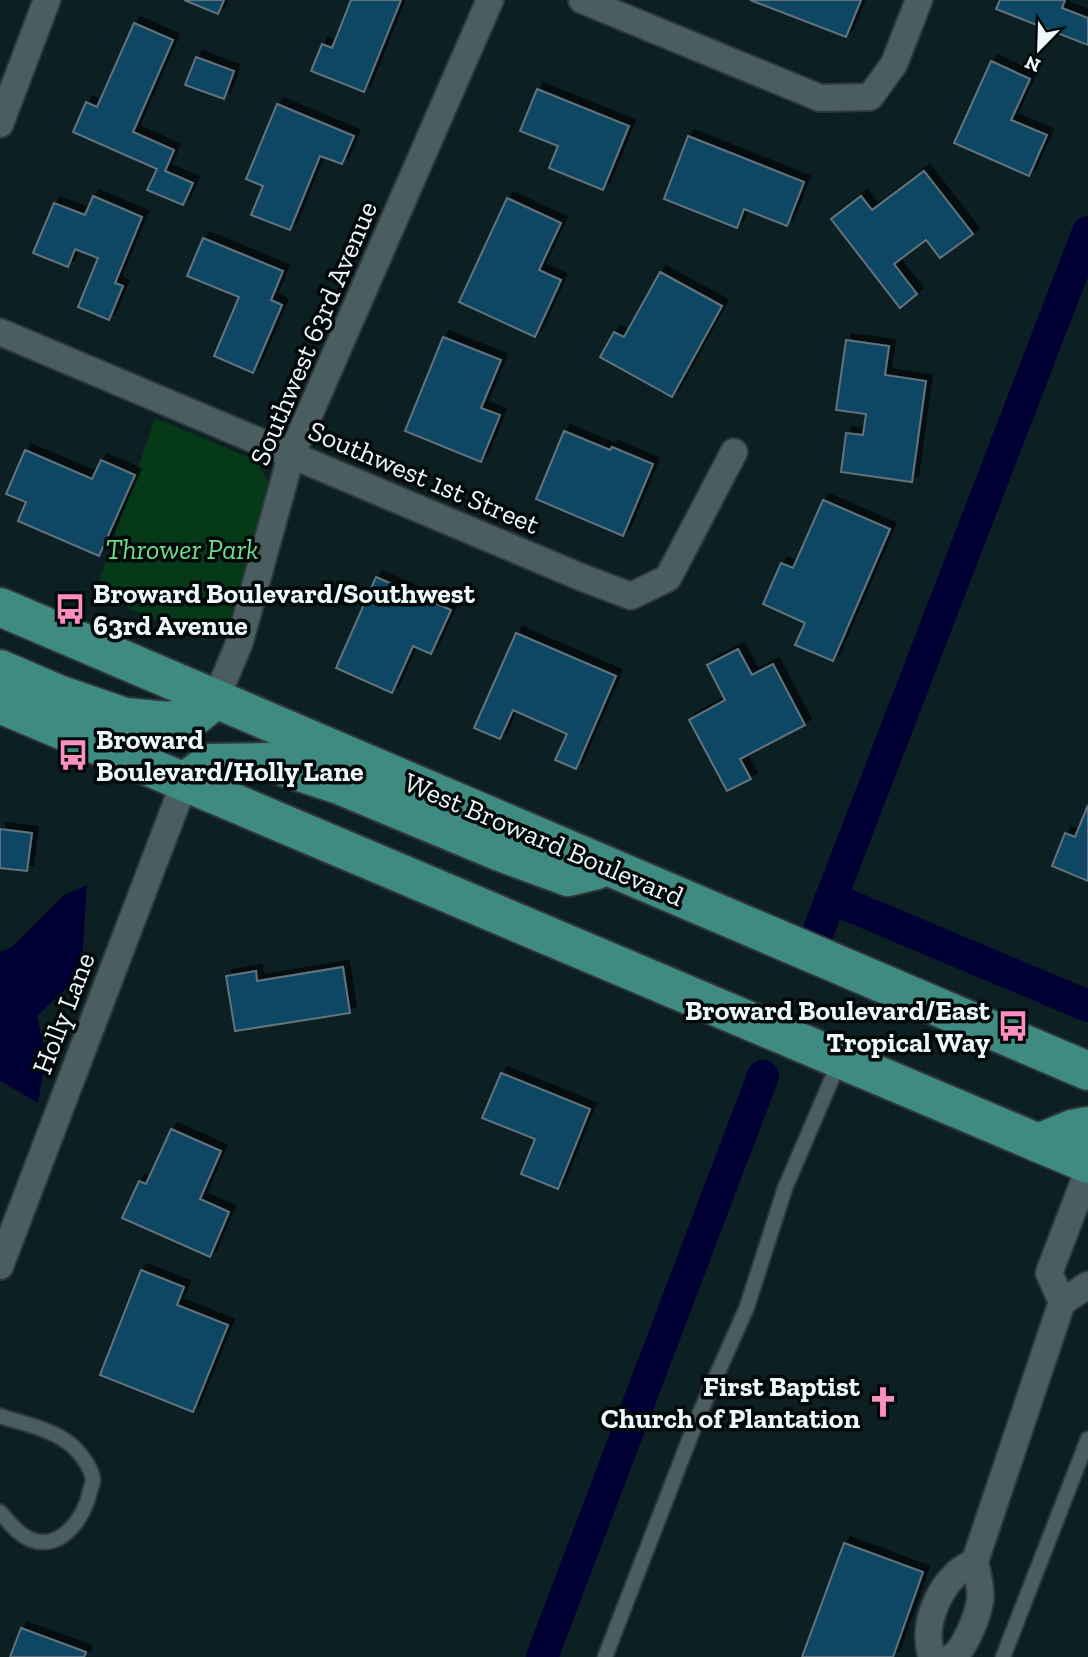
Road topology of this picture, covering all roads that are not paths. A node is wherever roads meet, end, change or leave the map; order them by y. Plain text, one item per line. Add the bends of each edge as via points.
1 (47, 0) edge
2 (490, 0) edge
3 (582, 0) edge
4 (919, 0) edge
5 (0, 124) edge
6 (0, 332) edge
7 (734, 452) dead end
8 (291, 456) junction
9 (0, 607) edge
10 (0, 669) edge
11 (216, 699) junction
12 (0, 704) edge
13 (185, 781) junction
14 (610, 867) junction
15 (840, 1060) junction
16 (1088, 1071) edge
17 (1088, 1126) edge
18 (1038, 1143) junction
19 (1088, 1164) edge
20 (1088, 1171) edge
21 (0, 1266) edge
22 (1088, 1285) edge
23 (1062, 1302) junction
24 (0, 1416) edge
25 (1088, 1439) edge
26 (0, 1512) edge
27 (975, 1561) junction
28 (605, 1657) edge
29 (932, 1657) edge
30 (952, 1657) edge
31 (1003, 1657) edge

1 - 5 street
2 - 8 street, Southwest 63rd Avenue
3 - 4 street via 820,98 870,97 894,64
6 - 8 street, Southwest 1st Street
7 - 8 street, Southwest 1st Street via 668,578 631,596
8 - 11 street, Southwest 63rd Avenue via 240,641
9 - 11 main road, West Broward Boulevard
10 - 11 main road via 125,717 168,721 195,716
11 - 14 main road, West Broward Boulevard
12 - 13 main road
13 - 14 main road via 210,763 269,762 340,785 568,877
13 - 15 main road
13 - 21 street, Holly Lane
14 - 16 main road, West Broward Boulevard
15 - 18 main road
15 - 28 lane via 785,1188 747,1307 698,1417
17 - 18 main road
18 - 19 main road
20 - 23 street via 1049,1273
22 - 23 street
23 - 27 street
24 - 26 lane via 67,1441 84,1458 93,1479 88,1504 70,1530 51,1542 34,1541 19,1533
25 - 31 lane
27 - 29 street via 956,1573 938,1597 928,1626
27 - 30 street via 981,1601 970,1632

